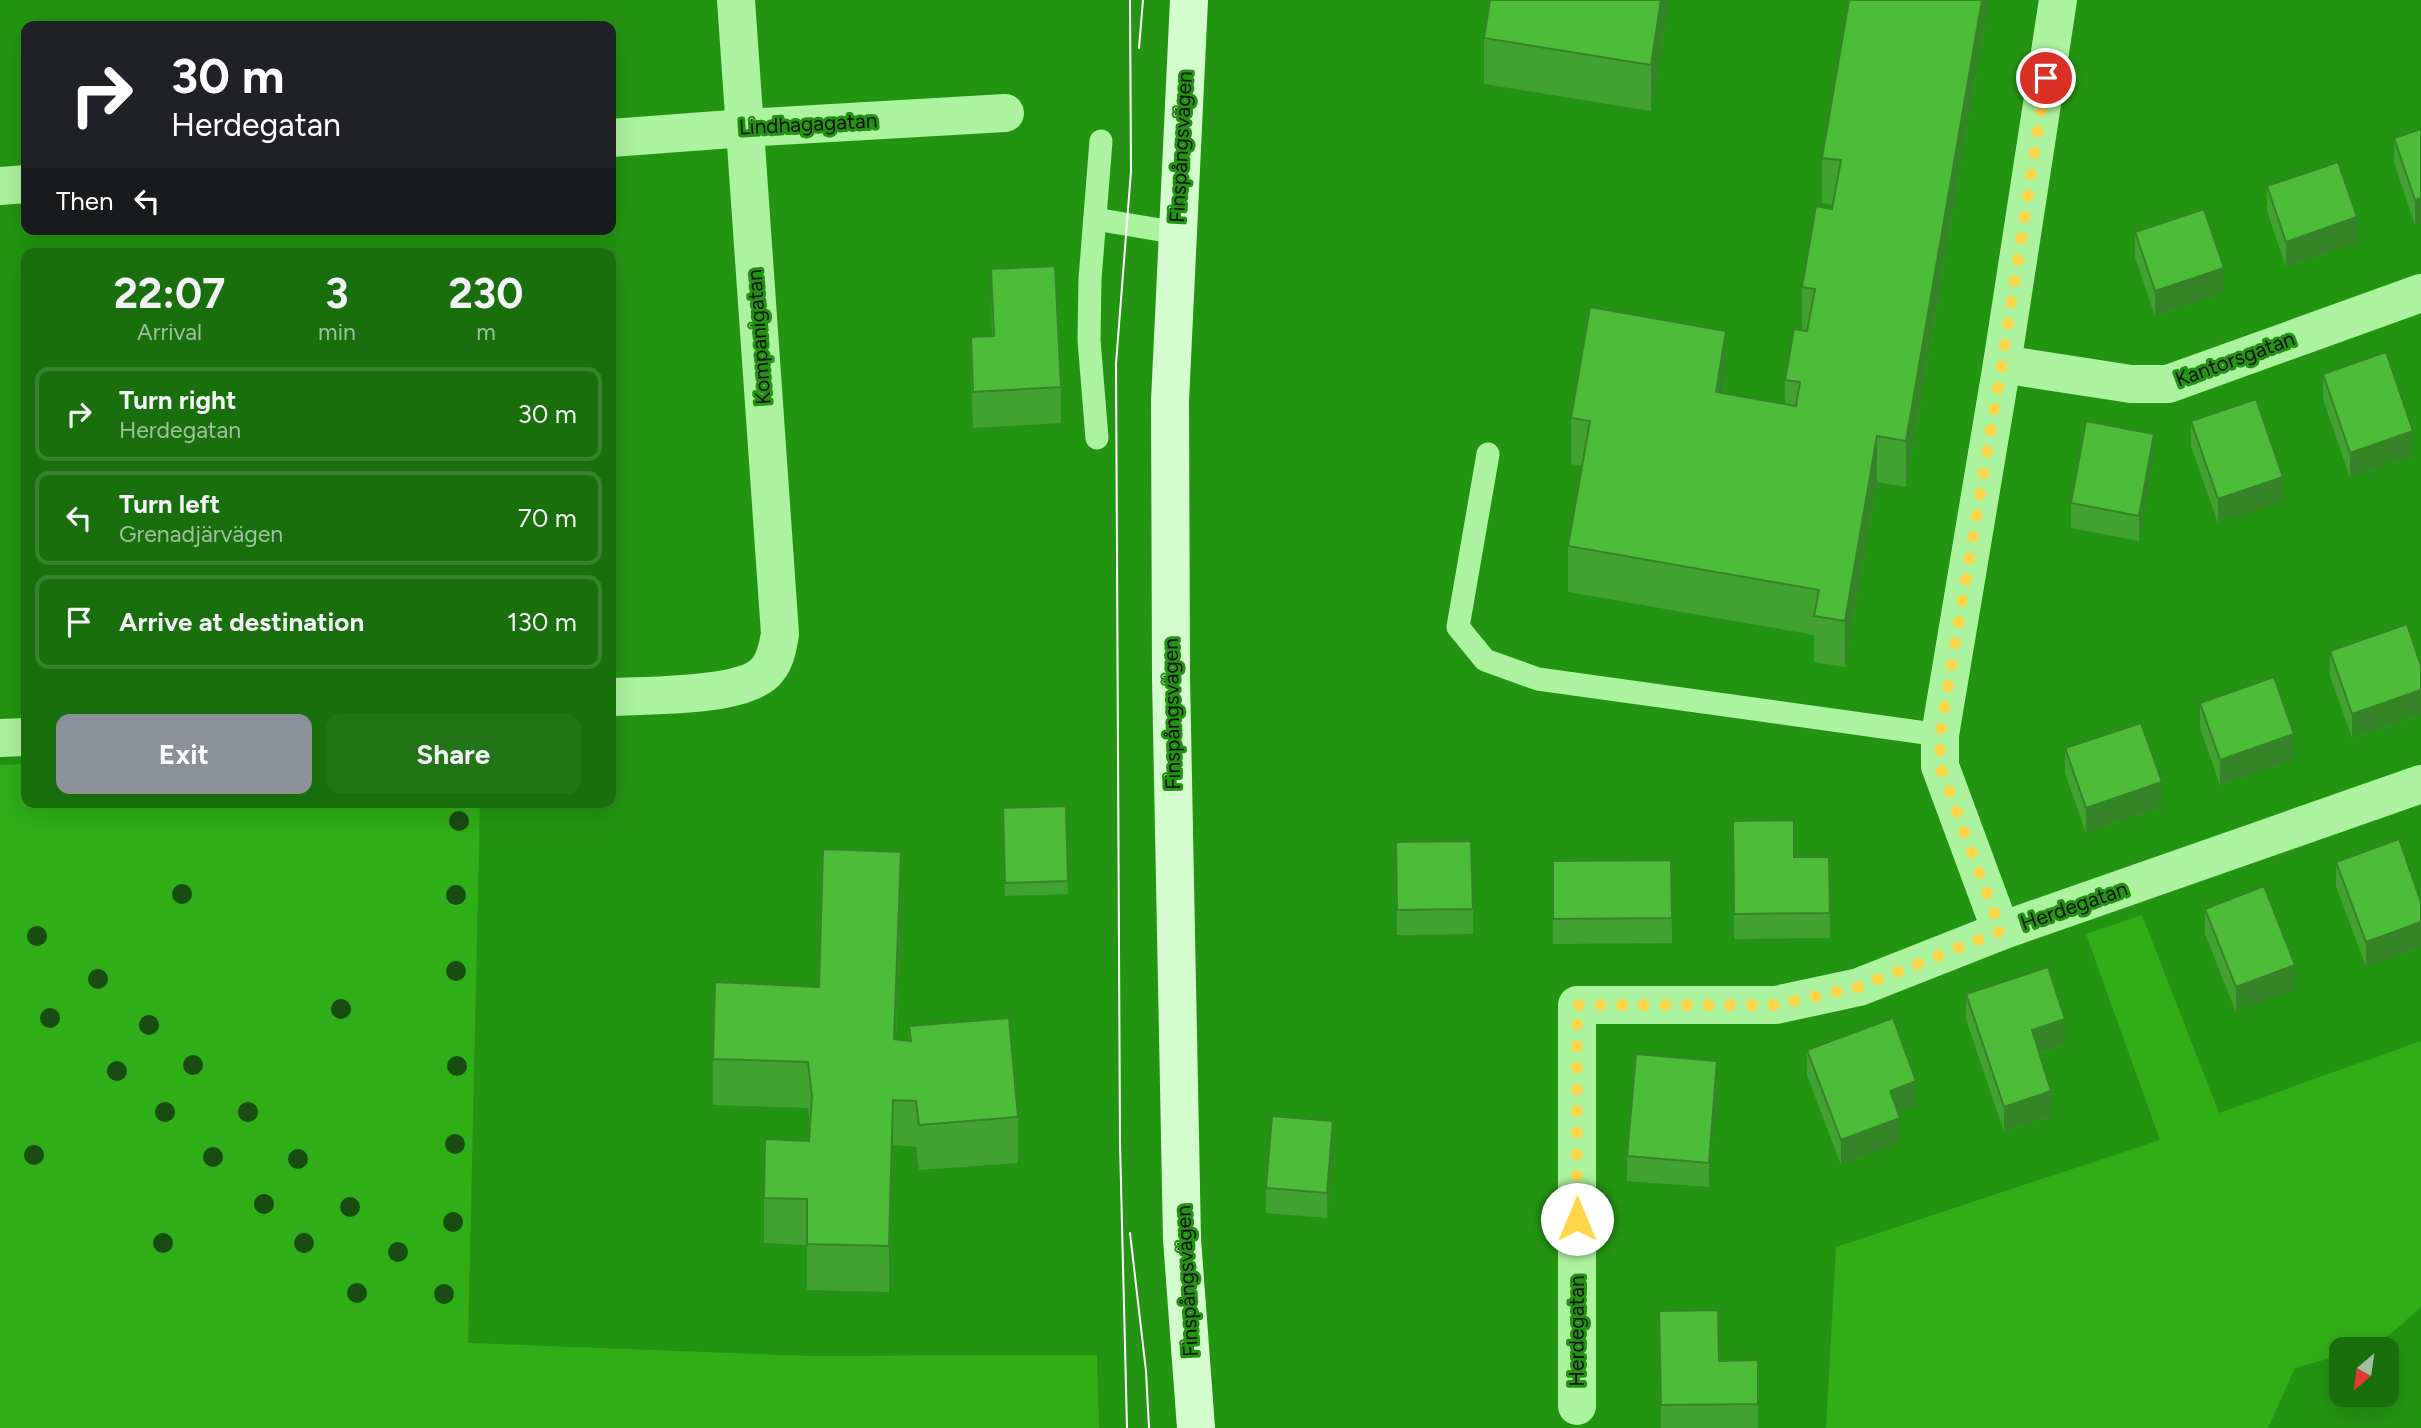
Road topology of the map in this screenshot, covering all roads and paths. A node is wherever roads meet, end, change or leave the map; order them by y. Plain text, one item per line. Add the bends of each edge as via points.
1 (736, 0) edge
2 (1189, 0) edge
3 (2058, 0) edge
4 (1005, 113) dead end
5 (745, 128) junction
6 (616, 138) edge
7 (1101, 141) dead end
8 (21, 184) edge
9 (0, 186) edge
10 (1095, 219) junction
11 (1178, 233) junction
12 (2421, 293) edge
13 (2002, 364) junction
14 (1097, 438) dead end
15 (1488, 454) dead end
16 (616, 697) edge
17 (1940, 735) junction
18 (21, 737) edge
19 (0, 738) edge
20 (2421, 784) edge
21 (2001, 931) junction
22 (1577, 1406) dead end
23 (1196, 1428) edge

1 - 5 street, Kompanigatan
2 - 11 main road, Finspångsvägen
3 - 13 street
4 - 5 street, Lindhagagatan
5 - 6 street, Lindhagagatan
5 - 16 street, Kompanigatan via 780,634 776,655 767,671 751,683 728,690
7 - 10 lane
8 - 9 street
10 - 11 lane
10 - 14 lane via 1089,340
11 - 23 main road, Finspångsvägen via 1170,401 1171,691 1182,1239
12 - 13 street, Kantorsgatan via 2168,384 2130,384
13 - 17 street
15 - 17 lane via 1458,627 1485,660 1538,679
17 - 21 street via 1940,766
18 - 19 street
20 - 21 street, Herdegatan
21 - 22 street, Herdegatan via 1859,987 1776,1005 1577,1005

